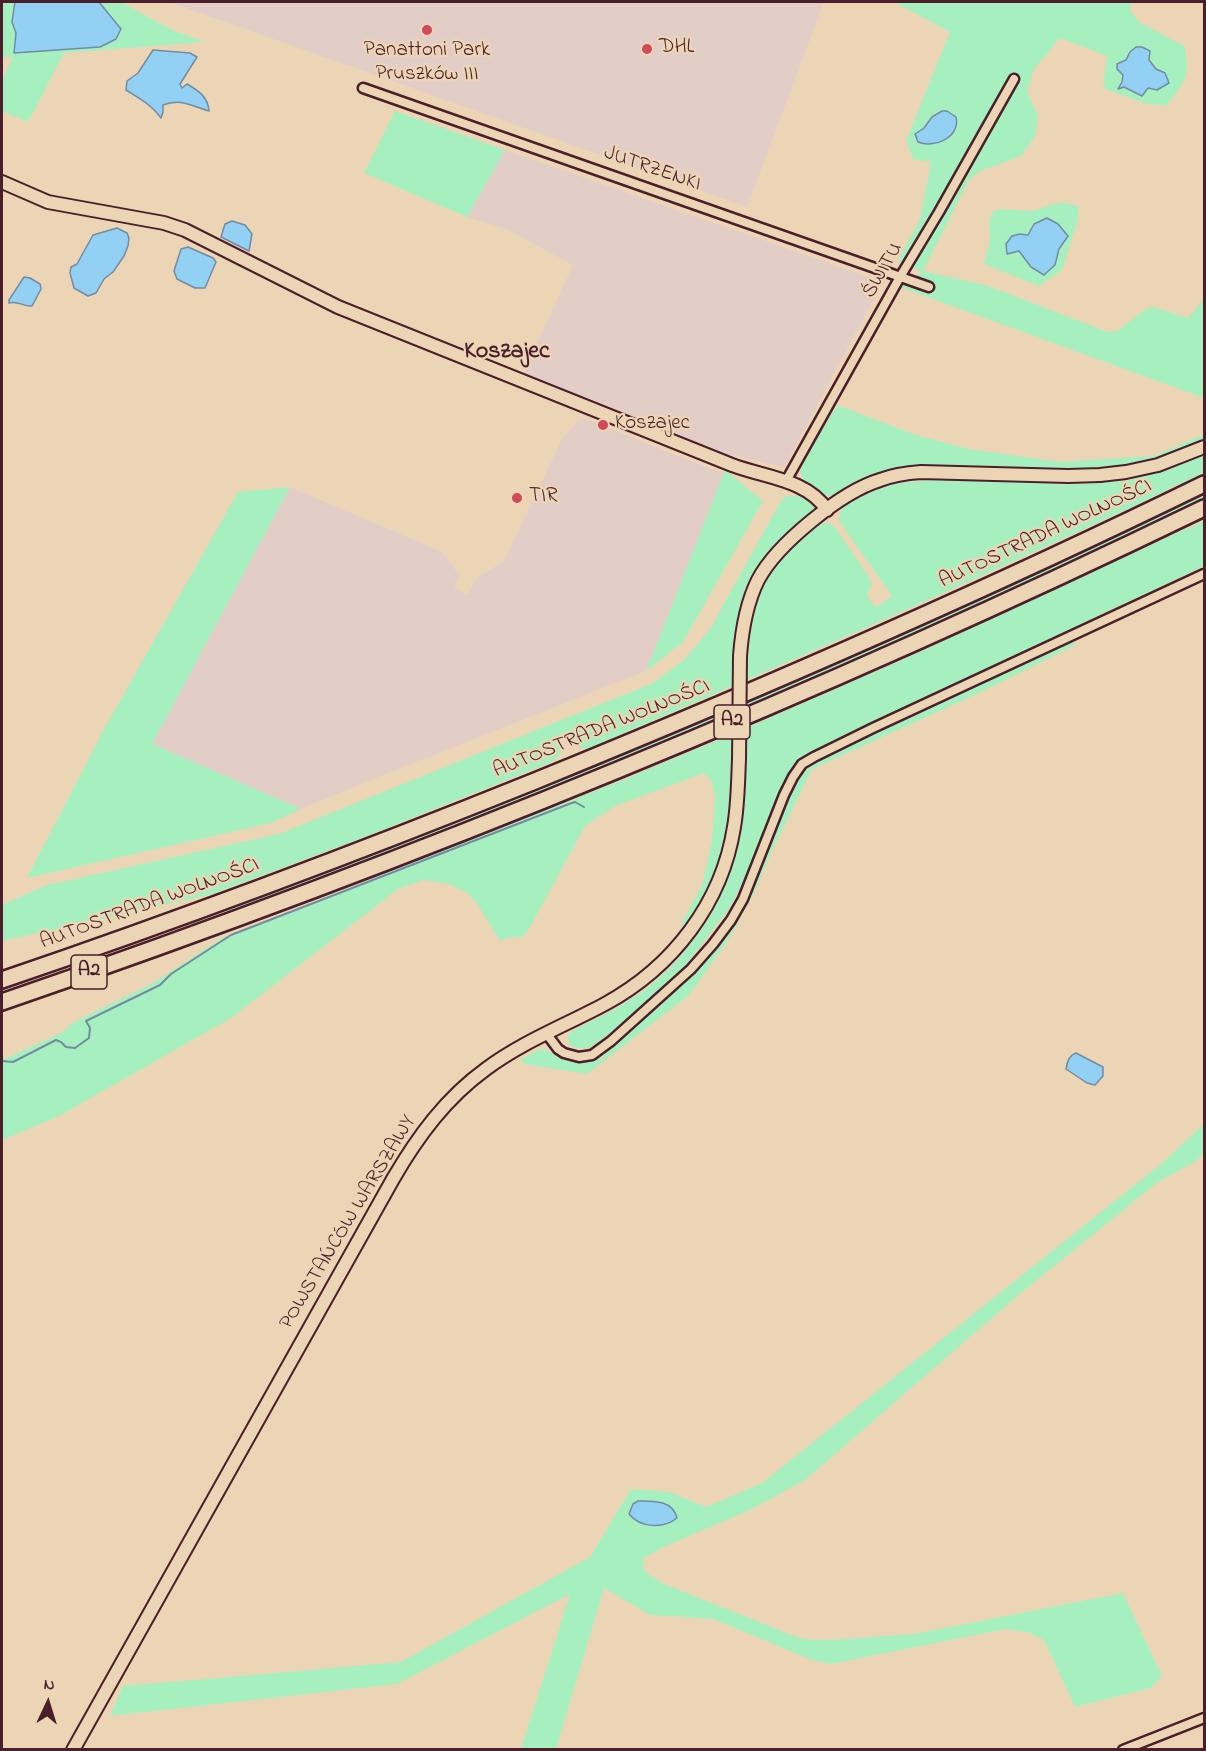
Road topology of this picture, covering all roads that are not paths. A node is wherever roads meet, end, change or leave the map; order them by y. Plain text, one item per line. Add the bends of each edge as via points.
1 (1014, 79) dead end
2 (363, 88) dead end
3 (2, 182) edge
4 (900, 277) junction
5 (929, 287) dead end
6 (1204, 447) edge
7 (786, 481) junction
8 (1204, 484) edge
9 (1204, 508) edge
10 (827, 510) junction
11 (1204, 574) edge
12 (2, 980) edge
13 (2, 1002) edge
14 (546, 1033) junction
15 (1204, 1718) edge
16 (73, 1749) edge
17 (1123, 1749) edge

1 - 4 street, ŚWITU
2 - 4 street, JUTRZENKI
3 - 7 street via 48,202 185,230 338,307 732,465
4 - 5 street, JUTRZENKI
4 - 7 street, ŚWITU
6 - 10 street, POWSTAŃCÓW WARSZAWY via 1158,465 1110,474 909,473 880,479
7 - 10 street via 818,498
8 - 12 highway, AUTOSTRADA WOLNOŚCI / A2 via 925,614 611,750 303,872
9 - 13 highway, AUTOSTRADA WOLNOŚCI / A2 via 925,638 649,758 296,897
10 - 14 street, POWSTAŃCÓW WARSZAWY, bridge via 784,545 765,568 747,607 740,656 736,814 729,850 712,896 696,924 667,959 636,985
11 - 14 street via 802,764 784,795 737,909 691,969 591,1055 564,1053
14 - 16 street, POWSTAŃCÓW WARSZAWY via 469,1083 443,1107 409,1151
15 - 17 street

